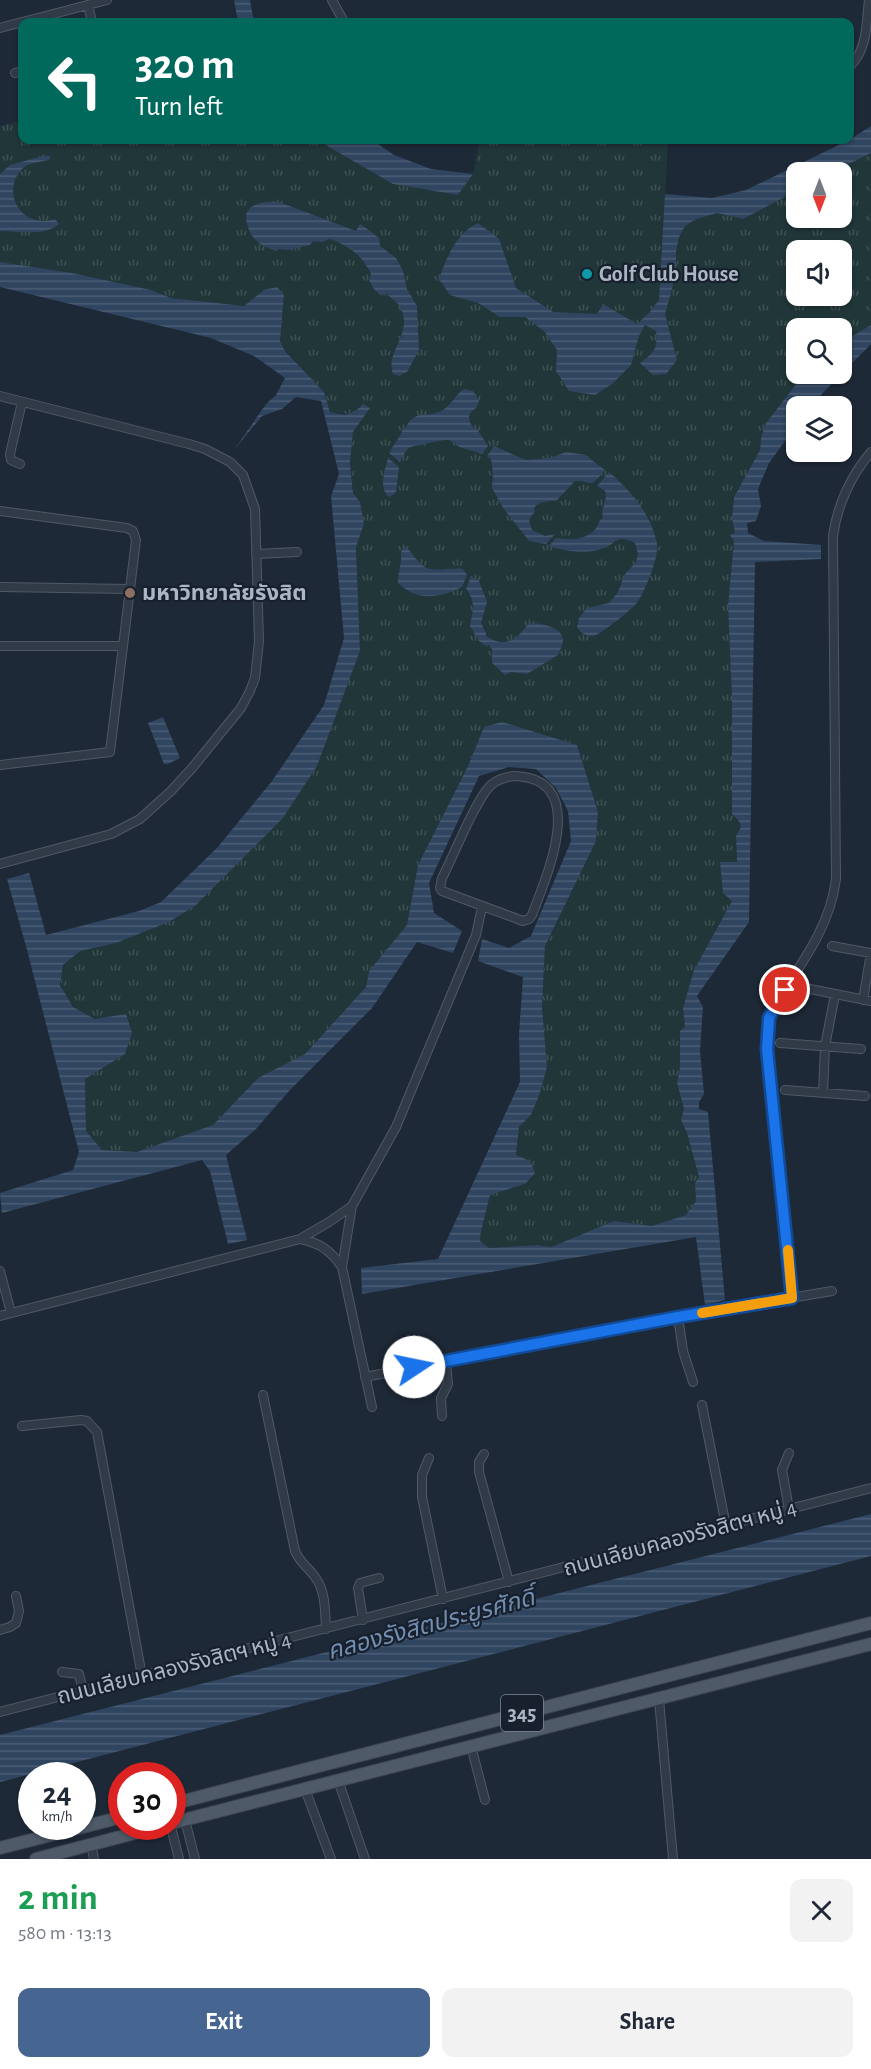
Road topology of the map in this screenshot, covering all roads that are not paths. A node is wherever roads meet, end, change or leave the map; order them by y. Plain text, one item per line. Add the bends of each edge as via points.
1 (107, 0) edge
2 (332, 0) edge
3 (869, 0) edge
4 (88, 5) junction
5 (56, 18) edge
6 (91, 18) edge
7 (339, 18) edge
8 (18, 23) edge
9 (0, 28) edge
10 (854, 62) edge
11 (0, 396) edge
12 (22, 402) junction
13 (871, 452) edge
14 (20, 464) dead end
15 (0, 511) edge
16 (297, 552) dead end
17 (256, 554) junction
18 (0, 587) edge
19 (130, 589) junction
20 (0, 646) edge
21 (122, 646) junction
22 (0, 765) edge
23 (0, 864) edge
24 (482, 907) junction
25 (832, 946) dead end
26 (871, 953) edge
27 (805, 988) dead end
28 (835, 995) junction
29 (867, 1000) edge
30 (780, 1043) dead end
31 (825, 1046) junction
32 (861, 1049) dead end
33 (785, 1090) dead end
34 (823, 1092) junction
35 (865, 1096) dead end
36 (352, 1206) junction
37 (300, 1239) junction
38 (342, 1267) junction
39 (0, 1271) edge
40 (832, 1291) dead end
41 (792, 1298) junction
42 (11, 1313) junction
43 (0, 1316) edge
44 (678, 1317) junction
45 (410, 1342) dead end
46 (446, 1361) junction
47 (414, 1367) junction
48 (365, 1377) junction
49 (693, 1382) dead end
50 (263, 1395) dead end
51 (702, 1405) dead end
52 (372, 1407) dead end
53 (442, 1416) dead end
54 (22, 1426) dead end
55 (789, 1453) dead end
56 (484, 1454) dead end
57 (429, 1458) dead end
58 (871, 1488) edge
59 (789, 1509) junction
60 (726, 1526) junction
61 (379, 1578) dead end
62 (509, 1582) junction
63 (16, 1596) dead end
64 (442, 1599) junction
65 (363, 1620) junction
66 (871, 1623) edge
67 (326, 1629) junction
68 (0, 1630) edge
69 (871, 1644) edge
70 (62, 1672) dead end
71 (142, 1676) junction
72 (83, 1691) junction
73 (659, 1699) junction
74 (0, 1712) edge
75 (471, 1746) junction
76 (338, 1780) junction
77 (305, 1789) junction
78 (186, 1800) edge
79 (485, 1800) dead end
80 (186, 1820) edge
81 (108, 1821) edge
82 (186, 1824) edge
83 (110, 1840) edge
84 (175, 1840) edge
85 (91, 1845) junction
86 (0, 1848) edge
87 (57, 1856) edge
88 (36, 1859) edge
89 (94, 1859) edge
90 (179, 1859) edge
91 (195, 1859) edge
92 (331, 1859) edge
93 (365, 1859) edge
94 (673, 1859) edge

1 - 4 street
2 - 7 street
3 - 10 street via 864,43
4 - 5 street
4 - 6 street
8 - 9 street
11 - 12 street
12 - 14 street via 10,454 10,460
12 - 17 street via 189,444 230,462 243,476 253,502
13 - 41 street via 851,480 833,536 834,897 822,930 769,1018 767,1040
15 - 19 street via 133,531
16 - 17 street
17 - 23 street via 259,641 255,678 241,708 223,731 171,791 125,828
18 - 19 street
19 - 21 street
20 - 21 street
21 - 22 street via 110,752
24 - 24 street via 442,891 440,884 487,789 502,778 532,778 552,795 558,811 550,868 532,915 523,921
24 - 36 street via 476,935 396,1127
25 - 26 street
26 - 29 street
27 - 28 street
28 - 29 street
28 - 31 street
30 - 31 street
31 - 32 street
31 - 34 street
33 - 34 street
34 - 35 street
36 - 37 street
36 - 38 street
37 - 38 street via 323,1246
37 - 42 street
38 - 48 street
39 - 42 street
40 - 41 street
41 - 44 street
42 - 43 street
44 - 46 street
44 - 49 street
45 - 47 street
46 - 47 street
46 - 53 street via 448,1384 441,1398
47 - 48 street
48 - 52 street
50 - 67 street via 295,1551 322,1589
51 - 60 street
54 - 71 street via 81,1420 97,1432
55 - 59 street via 782,1470
56 - 62 street via 477,1467
57 - 64 street via 422,1475 422,1497
58 - 59 street, ถนนเลียบคลองรังสิตฯ หมู่ 4
59 - 60 street, ถนนเลียบคลองรังสิตฯ หมู่ 4
60 - 62 street, ถนนเลียบคลองรังสิตฯ หมู่ 4
61 - 65 street via 360,1583 358,1588
62 - 64 street, ถนนเลียบคลองรังสิตฯ หมู่ 4
63 - 68 street via 16,1623
64 - 65 street, ถนนเลียบคลองรังสิตฯ หมู่ 4
65 - 67 street, ถนนเลียบคลองรังสิตฯ หมู่ 4
66 - 78 main road, 345
67 - 71 street, ถนนเลียบคลองรังสิตฯ หมู่ 4
69 - 73 main road, 345
70 - 72 street via 80,1674
71 - 72 street, ถนนเลียบคลองรังสิตฯ หมู่ 4
72 - 74 street, ถนนเลียบคลองรังสิตฯ หมู่ 4
73 - 75 main road, 345
73 - 94 street
75 - 76 main road, 345
75 - 79 street
76 - 77 main road, 345
76 - 93 street
77 - 80 main road, 345
77 - 92 street
81 - 86 main road
82 - 91 street
83 - 85 main road
84 - 90 street
85 - 87 main road
85 - 89 street
87 - 88 main road

